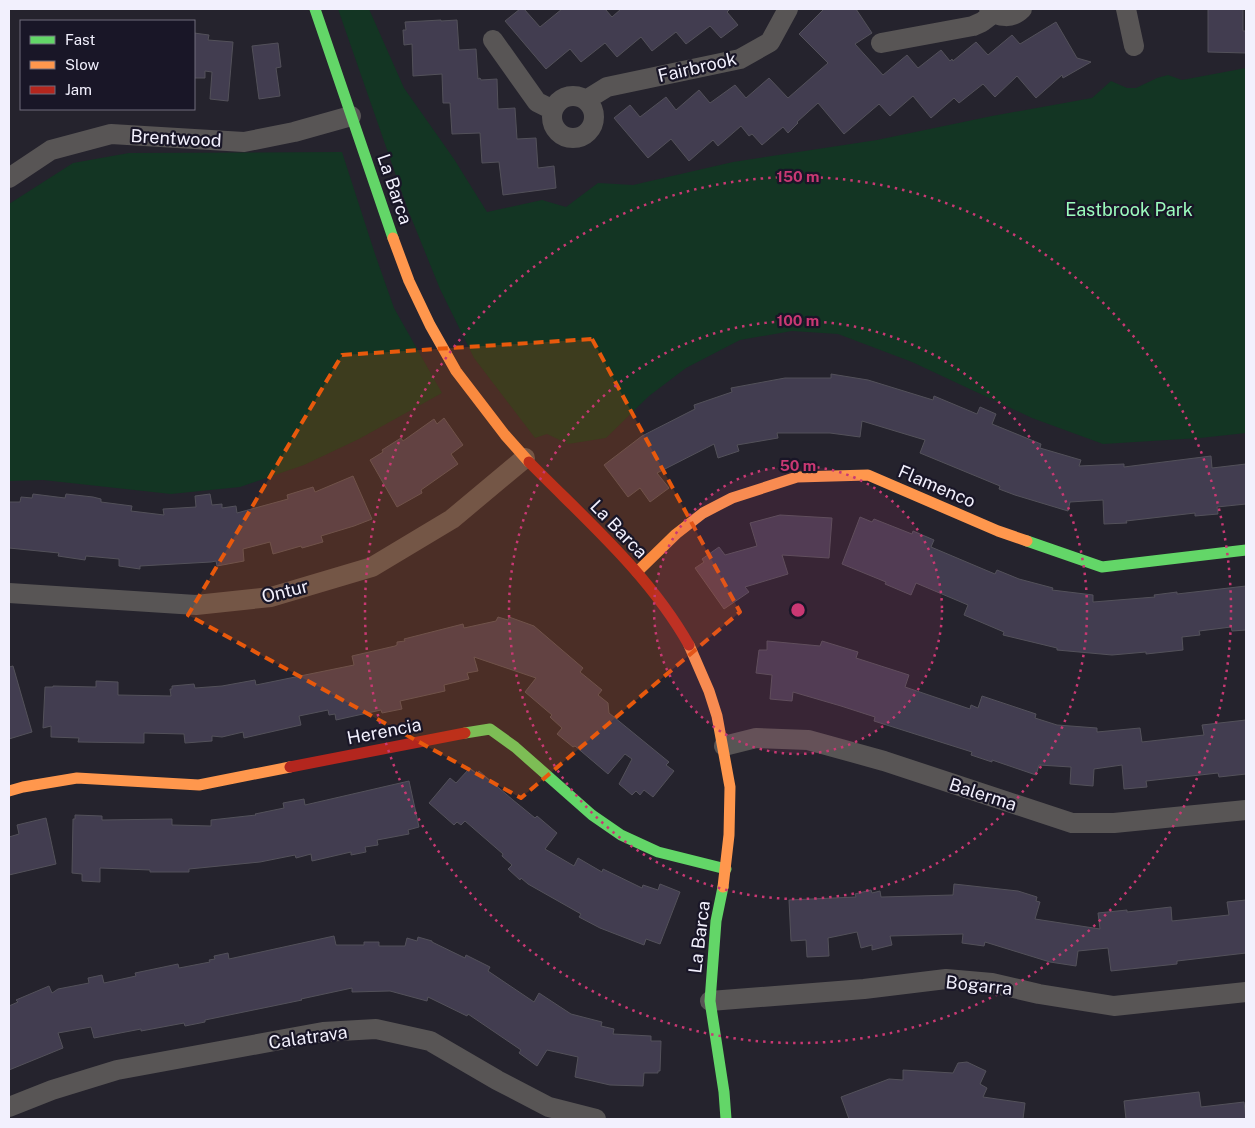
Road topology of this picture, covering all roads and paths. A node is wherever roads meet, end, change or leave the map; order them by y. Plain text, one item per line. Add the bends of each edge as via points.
1 (315, 9) edge
2 (788, 9) edge
3 (1022, 9) edge
4 (1126, 9) edge
5 (992, 11) edge
6 (493, 40) dead end
7 (881, 43) dead end
8 (1134, 46) dead end
9 (586, 100) junction
10 (553, 110) junction
11 (351, 116) junction
12 (9, 178) edge
13 (525, 458) junction
14 (1246, 550) edge
15 (637, 572) junction
16 (9, 593) edge
17 (724, 746) junction
18 (9, 791) edge
19 (1246, 810) edge
20 (726, 870) junction
21 (1246, 992) edge
22 (710, 1000) junction
23 (9, 1107) edge
24 (596, 1119) edge
25 (726, 1119) edge

1 - 11 street, La Barca
2 - 9 street, Fairbrook via 770,42 740,59 607,87
3 - 5 street via 1007,17
4 - 8 street
5 - 7 street via 973,26
6 - 10 street via 536,102
9 - 10 street via 567,97
9 - 10 street via 595,118 591,130 580,138 560,135 553,124
11 - 12 street, Brentwood via 244,142 111,134 51,150
11 - 13 street, La Barca via 409,281 430,325 456,371
13 - 15 street, La Barca
13 - 16 street, Ontur via 452,519 372,567 271,597 196,605
14 - 15 street, Flamenco via 1102,567 998,531 868,475 797,477 732,498 703,513
15 - 17 street, La Barca via 666,607 689,644 709,690
17 - 19 street, Balerma via 756,738 808,740 884,761 1072,823 1114,824
17 - 20 street, La Barca via 730,787
18 - 20 street, Herencia via 77,778 199,786 490,729 597,819 621,835 645,847
20 - 22 street, La Barca via 716,920
21 - 22 street, Bogarra via 1114,1006 992,983 946,979 864,989
22 - 25 street, La Barca
23 - 24 street, Calatrava via 118,1070 323,1032 376,1029 430,1041 549,1107

